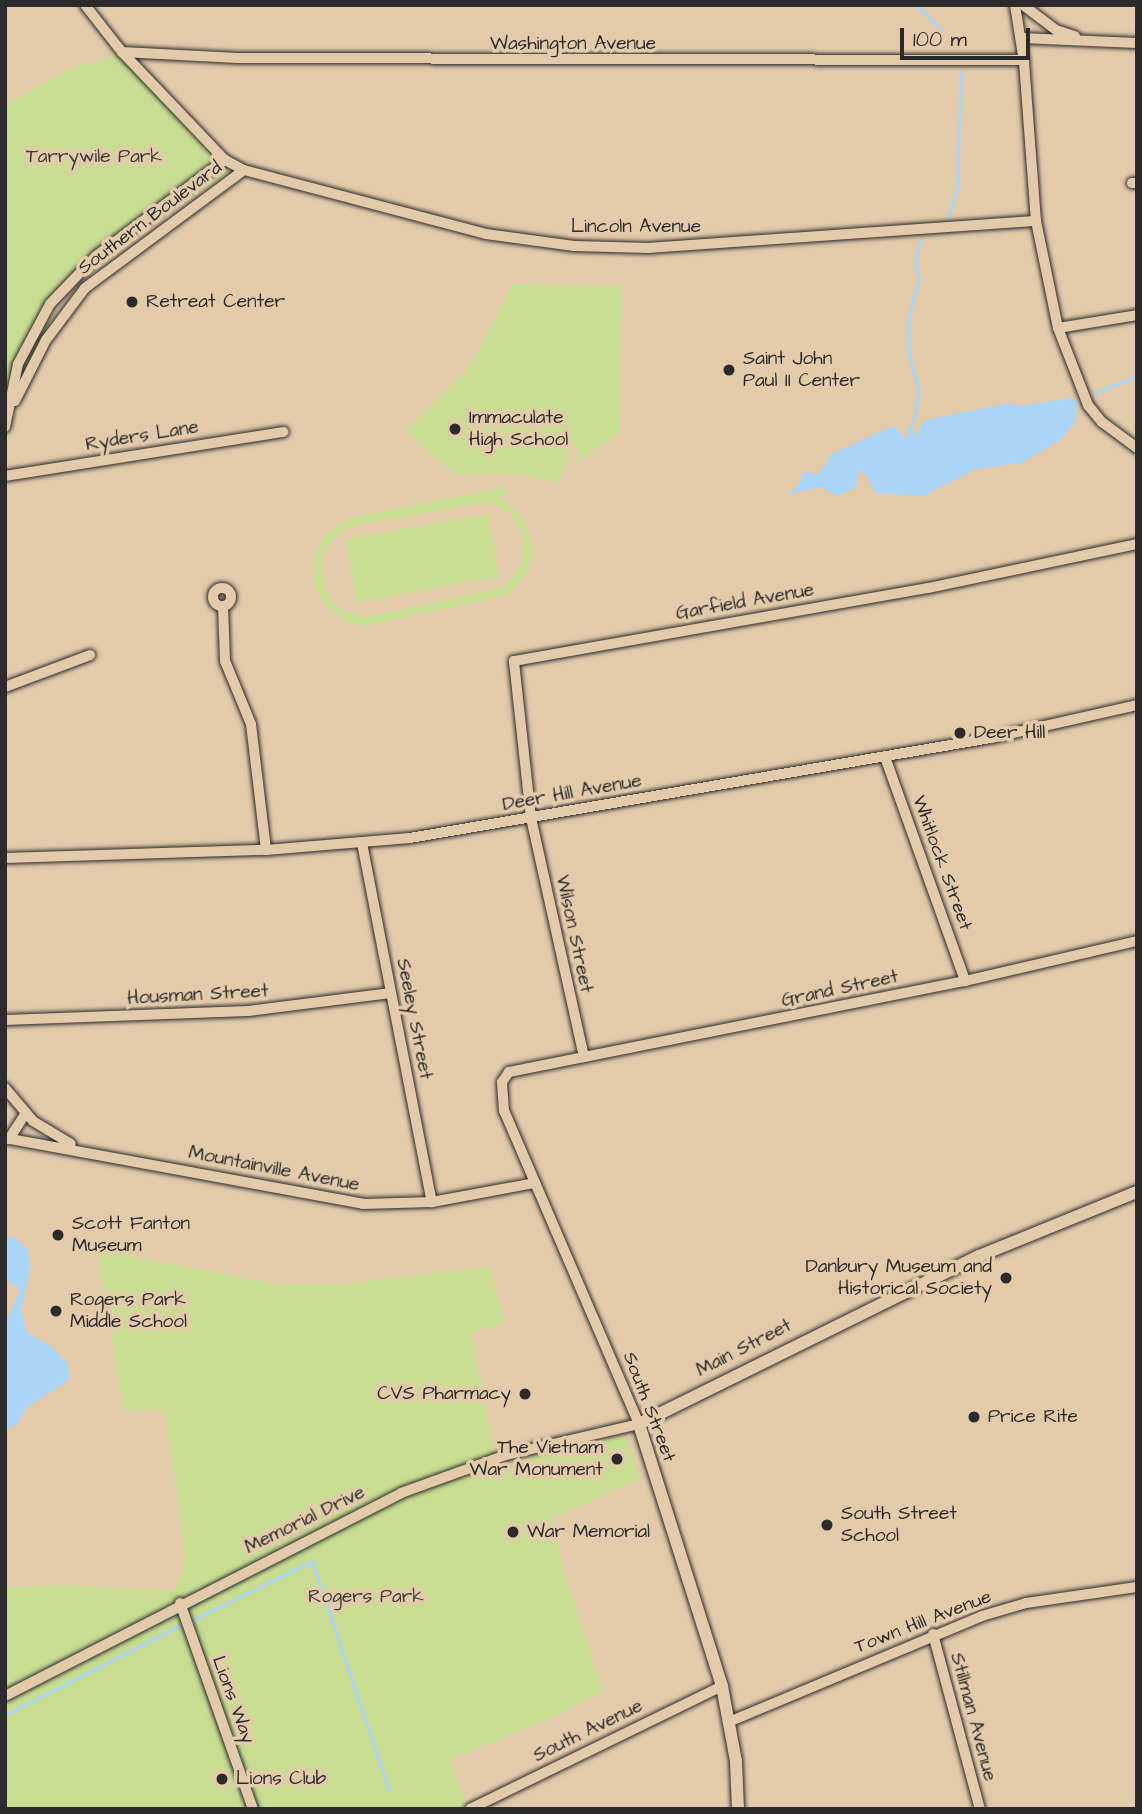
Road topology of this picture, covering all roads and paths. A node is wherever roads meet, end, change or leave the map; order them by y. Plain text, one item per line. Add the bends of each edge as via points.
1 (86, 5) edge
2 (1015, 5) edge
3 (1023, 5) edge
4 (1021, 38) junction
5 (1093, 41) junction
6 (1137, 43) edge
7 (122, 51) junction
8 (1024, 60) junction
9 (225, 160) junction
10 (244, 170) junction
11 (1036, 221) junction
12 (1137, 315) edge
13 (1058, 328) junction
14 (6, 425) edge
15 (284, 432) dead end
16 (1137, 448) edge
17 (5, 475) edge
18 (1137, 544) edge
19 (223, 606) dead end
20 (90, 655) dead end
21 (5, 687) edge
22 (1137, 705) edge
23 (885, 757) junction
24 (531, 818) junction
25 (362, 843) junction
26 (266, 850) junction
27 (5, 858) edge
28 (1137, 941) edge
29 (965, 981) junction
30 (391, 993) junction
31 (5, 1020) edge
32 (584, 1057) junction
33 (548, 1062) joint
34 (5, 1088) edge
35 (25, 1114) junction
36 (7, 1139) edge
37 (91, 1151) junction
38 (535, 1183) junction
39 (1137, 1192) edge
40 (432, 1202) junction
41 (639, 1424) junction
42 (1137, 1587) edge
43 (180, 1603) junction
44 (933, 1633) junction
45 (722, 1686) junction
46 (5, 1696) edge
47 (730, 1721) junction
48 (739, 1808) edge
49 (253, 1809) edge
50 (470, 1809) edge
51 (980, 1809) edge

1 - 7 street, Southern Boulevard
2 - 4 street
3 - 5 street via 1056,30
4 - 5 street
4 - 8 street
5 - 6 street
7 - 8 street, Washington Avenue via 238,58
7 - 9 street, Southern Boulevard
8 - 11 street
9 - 10 street, Southern Boulevard
9 - 14 street, Southern Boulevard via 96,256 50,303 18,364
10 - 11 street, Lincoln Avenue via 474,231 574,246 649,248
10 - 14 street, Southern Boulevard via 85,288 34,361
11 - 13 street
12 - 13 street
13 - 16 street via 1088,405 1102,422
15 - 17 street, Ryders Lane
18 - 24 street, Garfield Avenue via 928,587 514,661
19 - 26 street via 225,661 251,724
20 - 21 street
22 - 23 street, Deer Hill Avenue
23 - 24 street, Deer Hill Avenue
23 - 29 street, Whitlock Street
24 - 25 street, Deer Hill Avenue
24 - 32 street, Wilson Street
25 - 26 street, Deer Hill Avenue
25 - 30 street, Seeley Street
26 - 27 street, Deer Hill Avenue
28 - 29 street, Grand Street
29 - 32 street, Grand Street
30 - 31 street, Housman Street via 248,1011
30 - 40 street, Seeley Street
32 - 33 street, Grand Street
33 - 38 street, South Street via 509,1072 500,1095
34 - 35 street
35 - 36 street
35 - 37 street via 48,1133
36 - 37 street
37 - 40 street, Mountainville Avenue via 337,1201
38 - 40 street, Mountainville Avenue
38 - 41 street, South Street
39 - 41 main road, Main Street via 979,1256
41 - 43 street, Memorial Drive via 454,1472 388,1499
41 - 45 main road, South Street
42 - 44 street, Town Hill Avenue via 1026,1603
43 - 46 street, Memorial Drive
43 - 49 street, Lions Way
44 - 47 street, Town Hill Avenue
44 - 51 street, Stillman Avenue
45 - 47 main road, South Street
45 - 50 street, South Avenue
47 - 48 main road, South Street

